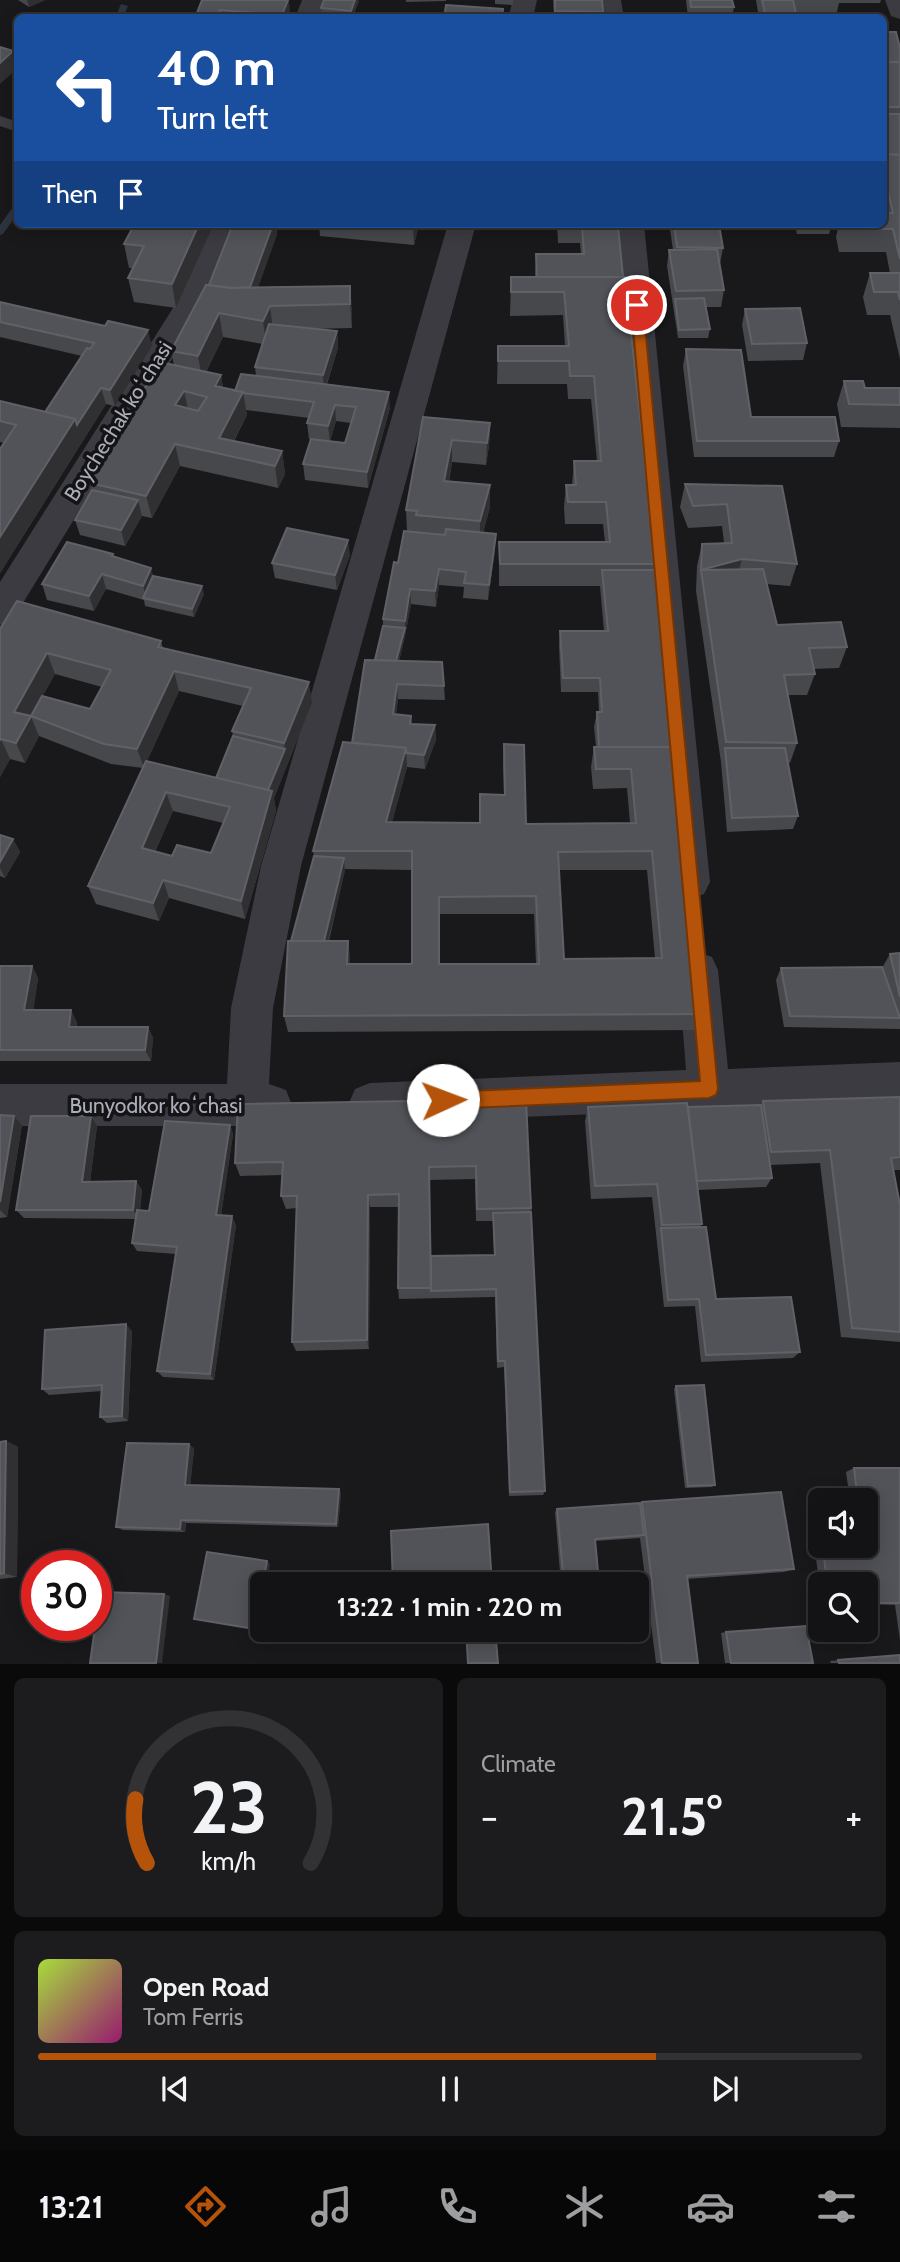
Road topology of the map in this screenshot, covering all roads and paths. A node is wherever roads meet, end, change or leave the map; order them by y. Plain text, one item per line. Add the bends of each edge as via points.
1 (897, 0) edge
2 (900, 10) edge
3 (220, 228) edge
4 (461, 228) edge
5 (630, 228) edge
6 (0, 611) edge
7 (900, 1082) edge
8 (709, 1089) junction
9 (0, 1105) edge
10 (247, 1105) junction

1 - 2 street
3 - 6 street, Boychechak koʻchasi via 188,308
4 - 10 street via 281,866 252,1008
5 - 8 street
7 - 8 street, Bunyodkor koʻchasi
8 - 10 street, Bunyodkor koʻchasi
9 - 10 street, Bunyodkor koʻchasi

